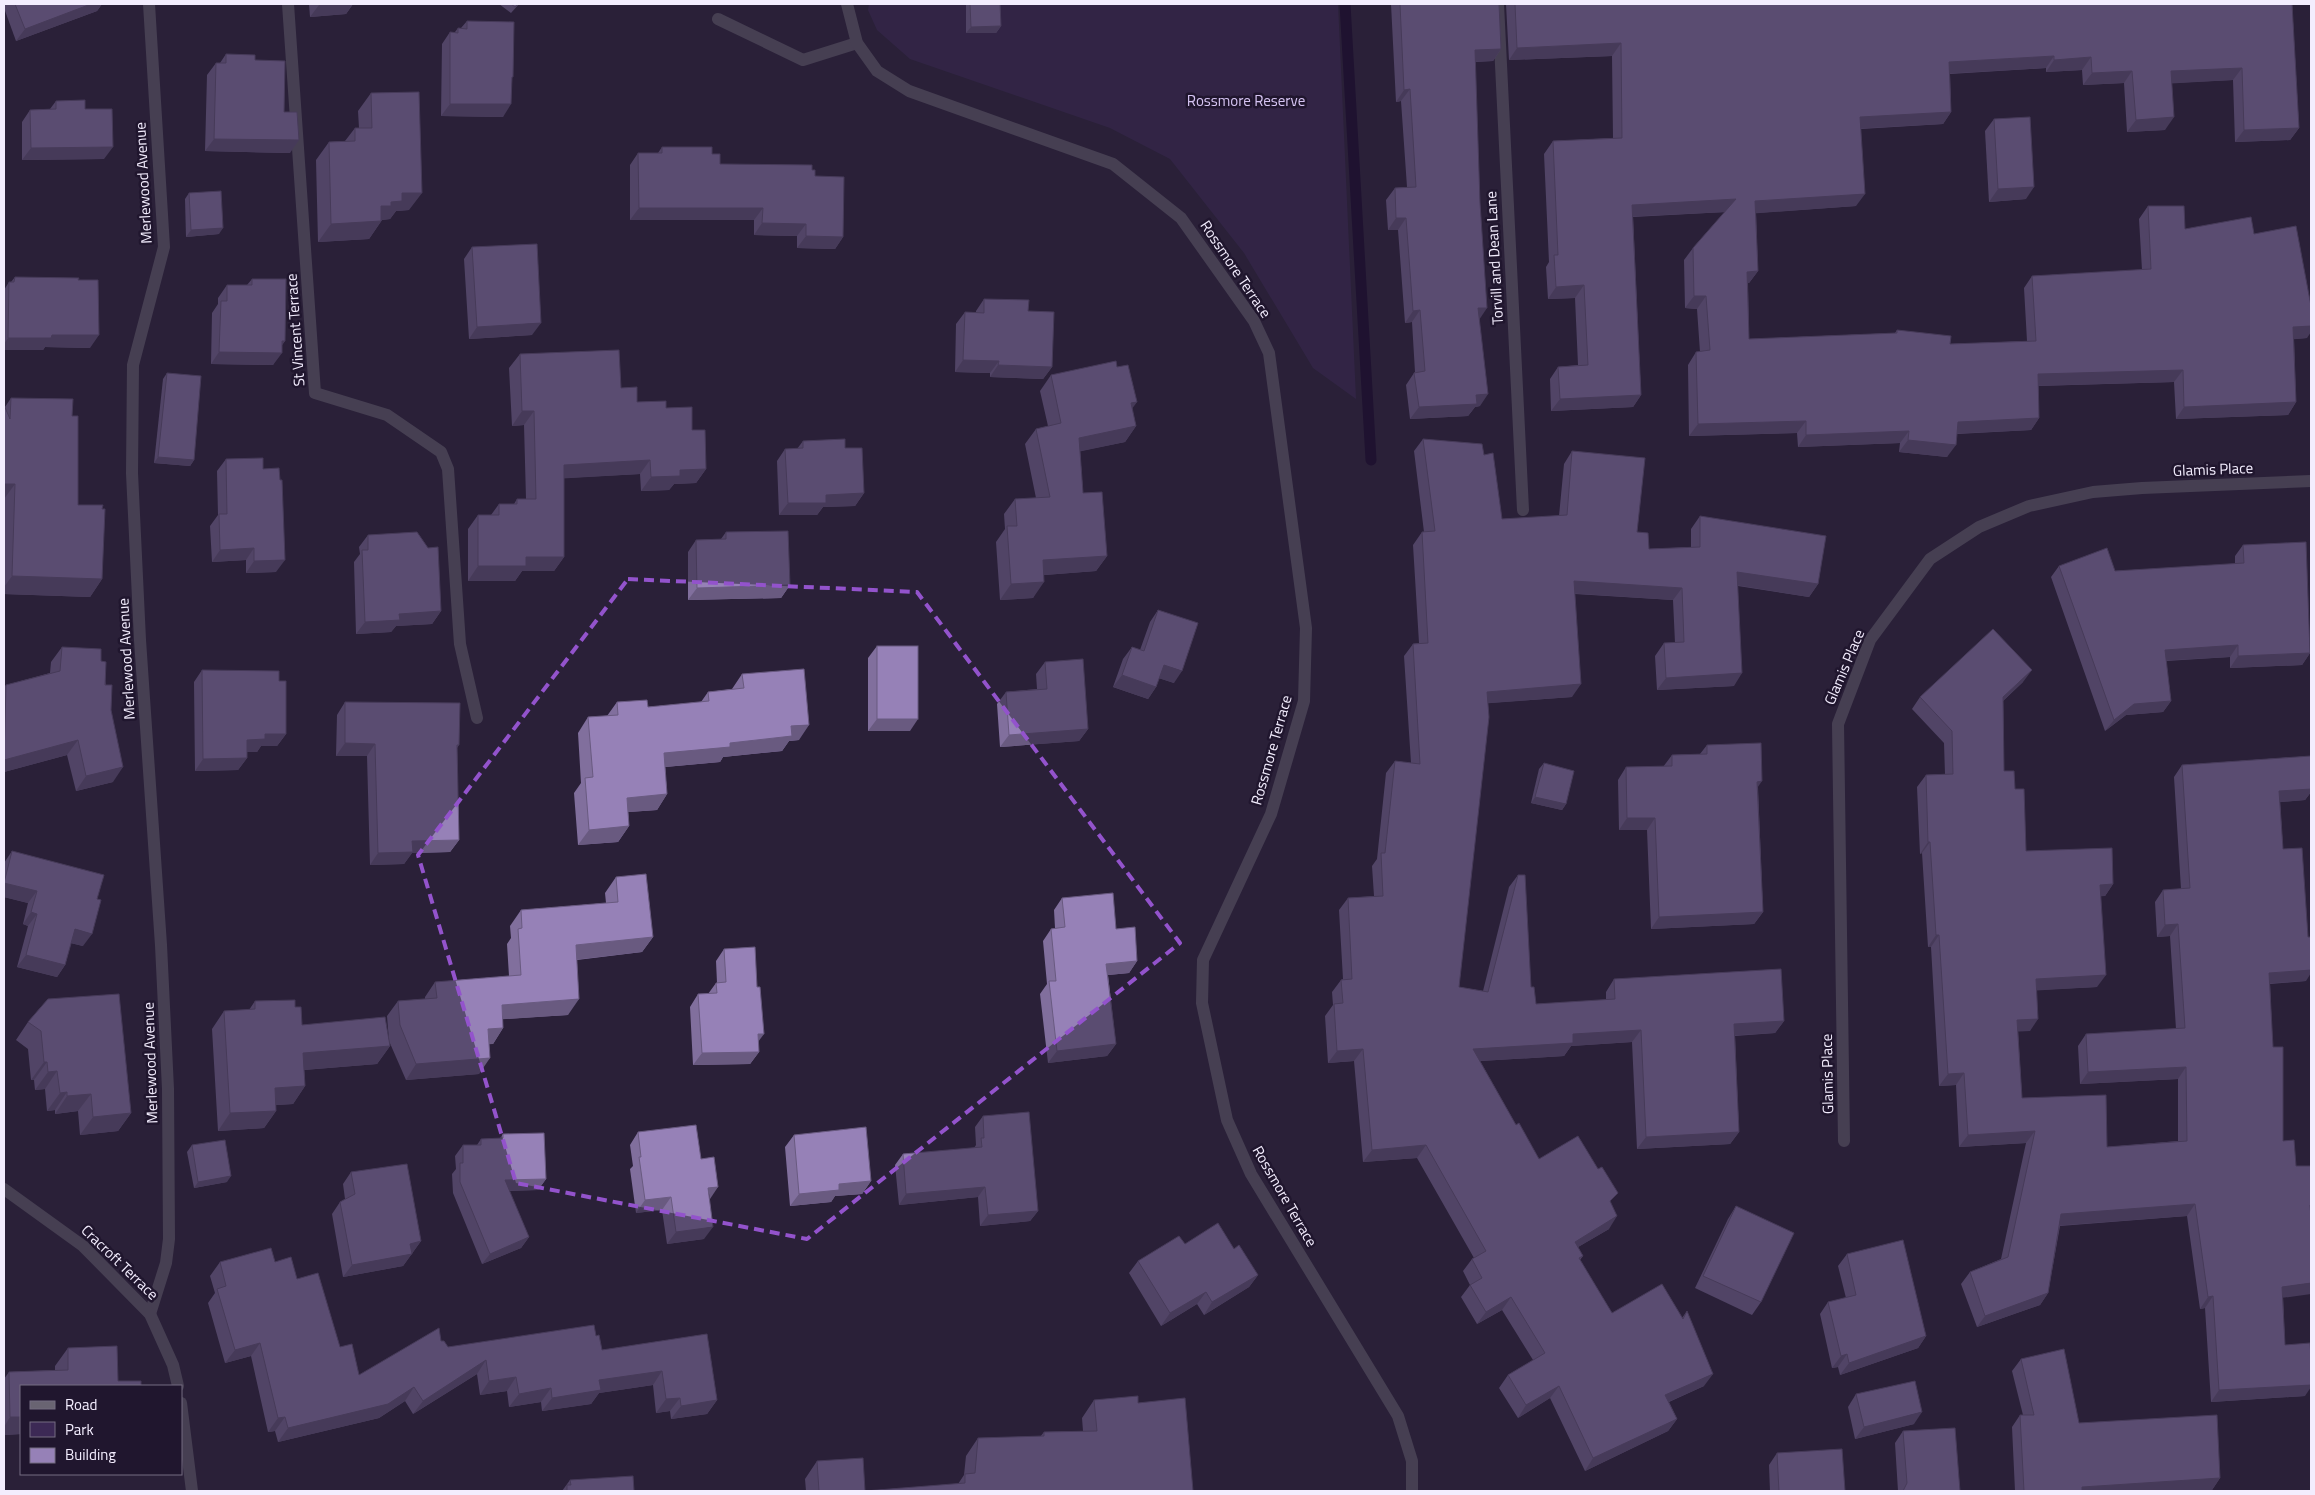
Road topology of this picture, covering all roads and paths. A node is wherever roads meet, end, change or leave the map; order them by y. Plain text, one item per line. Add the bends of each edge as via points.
1 (150, 4) edge
2 (288, 4) edge
3 (847, 4) edge
4 (1498, 4) edge
5 (718, 19) dead end
6 (857, 43) junction
7 (2311, 481) edge
8 (1523, 510) dead end
9 (477, 718) dead end
10 (1844, 1141) dead end
11 (4, 1190) edge
12 (150, 1314) junction
13 (178, 1385) edge
14 (182, 1411) edge
15 (192, 1491) edge
16 (1412, 1491) edge

1 - 12 street, Merlewood Avenue via 164,247 133,365 132,473 168,1089 169,1240 166,1263
2 - 9 street, St Vincent Terrace via 316,393 387,415 441,452 448,469 460,644
3 - 6 street, Rossmore Terrace
4 - 8 street, Torvill and Dean Lane
5 - 6 street via 803,60
6 - 16 street, Rossmore Terrace via 877,71 909,91 1113,164 1181,218 1254,321 1268,353 1306,628 1304,701 1271,814 1203,960 1202,1003 1227,1120 1251,1174 1398,1416 1412,1461
7 - 10 street, Glamis Place via 2093,492 2028,506 1979,528 1930,559 1870,640 1838,724
11 - 12 street, Cracroft Terrace via 83,1246
12 - 13 street, Cracroft Terrace
14 - 15 street

